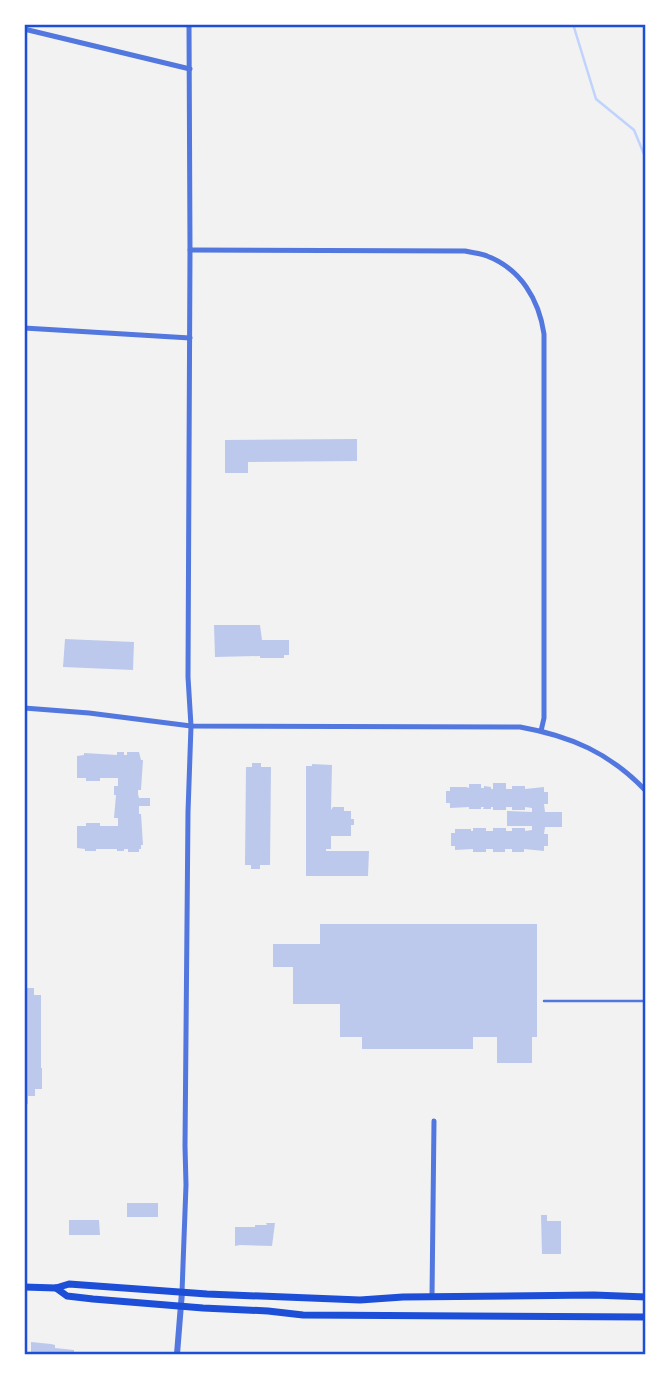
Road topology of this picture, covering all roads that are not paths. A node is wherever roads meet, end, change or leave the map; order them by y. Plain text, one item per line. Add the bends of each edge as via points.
1 (189, 24) edge
2 (24, 29) edge
3 (190, 69) junction
4 (190, 250) junction
5 (24, 328) edge
6 (190, 338) junction
7 (24, 708) edge
8 (191, 726) junction
9 (541, 731) junction
10 (646, 791) edge
11 (544, 1001) dead end
12 (646, 1001) edge
13 (434, 1121) dead end
14 (24, 1287) edge
15 (56, 1288) junction
16 (182, 1292) junction
17 (432, 1297) junction
18 (646, 1297) edge
19 (181, 1306) junction
20 (646, 1317) edge
21 (177, 1354) edge

1 - 3 street
2 - 3 street
3 - 4 street
4 - 6 street
4 - 9 street via 466,251 487,256 520,277 541,315 544,334
5 - 6 street
6 - 8 street
7 - 8 street
8 - 9 street via 484,726
8 - 16 street
9 - 10 street via 609,759
11 - 12 lane
13 - 17 street
14 - 15 main road
15 - 16 main road via 69,1284
15 - 19 main road via 67,1296
16 - 17 main road via 360,1300
16 - 19 street
17 - 18 main road
19 - 20 main road via 315,1315
19 - 21 street

